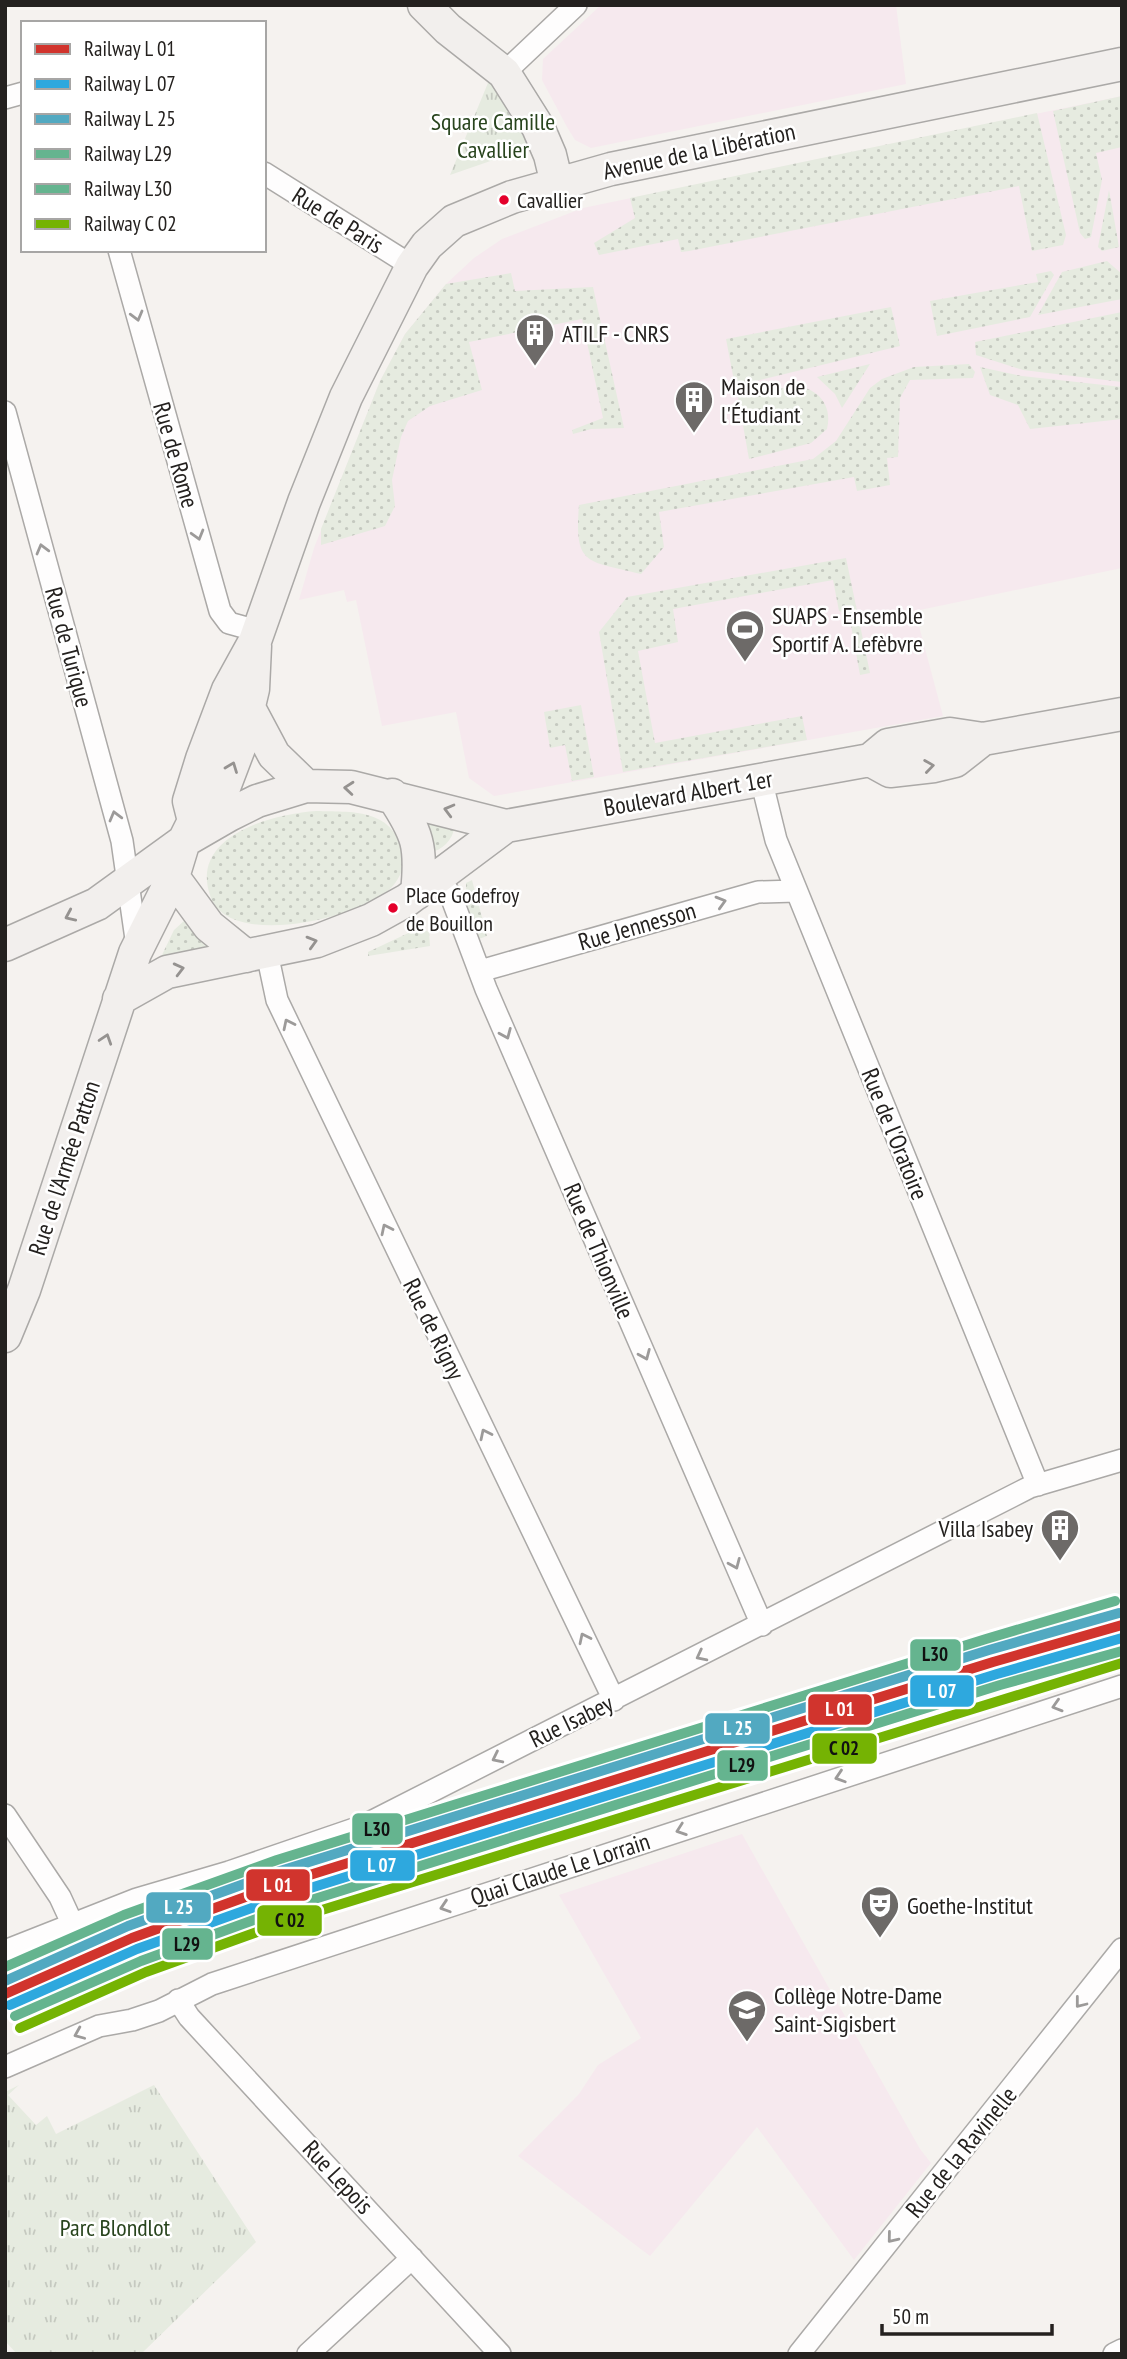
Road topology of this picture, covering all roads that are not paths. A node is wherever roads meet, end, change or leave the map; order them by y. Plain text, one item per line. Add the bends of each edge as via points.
1 (424, 5) edge
2 (576, 5) edge
3 (1122, 64) edge
4 (504, 73) junction
5 (266, 174) edge
6 (557, 184) junction
7 (120, 252) edge
8 (412, 266) junction
9 (6, 417) edge
10 (255, 641) junction
11 (249, 708) junction
12 (1122, 714) edge
13 (761, 779) junction
14 (306, 786) junction
15 (392, 795) junction
16 (506, 826) junction
17 (189, 831) junction
18 (173, 877) junction
19 (129, 883) junction
20 (427, 885) junction
21 (796, 891) junction
22 (5, 945) edge
23 (135, 953) junction
24 (257, 955) junction
25 (480, 971) junction
26 (119, 999) junction
27 (5, 1336) edge
28 (1122, 1460) edge
29 (1038, 1485) junction
30 (762, 1625) junction
31 (1122, 1686) edge
32 (614, 1700) junction
33 (5, 1815) edge
34 (72, 1923) junction
35 (1122, 1949) edge
36 (5, 1951) edge
37 (178, 2000) junction
38 (5, 2067) edge
39 (412, 2258) junction
40 (1122, 2350) edge
41 (309, 2354) edge
42 (500, 2354) edge
43 (799, 2354) edge
44 (1114, 2354) edge

1 - 4 main road
2 - 4 street
3 - 6 main road, Avenue de la Libération
4 - 6 main road via 538,127
5 - 8 street, Rue de Paris
6 - 8 main road, Avenue de la Libération via 454,221
7 -> 10 street, Rue de Rome via 220,611 229,623 247,628
8 - 10 main road, Avenue de la Libération via 361,362 327,441
19 -> 9 street, Rue de Turique via 122,841
10 - 11 main road, Avenue de la Libération
10 - 17 main road, Avenue de la Libération via 228,690 202,759 189,802
11 - 14 main road via 274,755
17 -> 11 main road, Avenue de la Libération via 219,798
12 - 13 main road, Boulevard Albert 1er via 983,739 950,734 888,745 870,760
13 - 16 main road, Boulevard Albert 1er
13 - 21 street, Rue de l'Oratoire via 776,840
15 -> 14 main road via 351,787
14 - 17 main road via 257,801
16 -> 15 main road, Boulevard Albert 1er
15 - 20 main road via 418,844
16 - 20 main road, Boulevard Albert 1er
17 - 18 main road, Rue de l'Armée Patton
17 - 19 main road
18 - 23 main road, Rue de l'Armée Patton
18 - 24 main road via 209,926
19 -> 22 main road via 97,904
19 - 23 street, Rue de Turique via 137,934
24 -> 20 main road via 349,928 393,908
20 - 25 street, Rue de Thionville via 451,896
25 -> 21 street, Rue Jennesson via 758,892
21 - 29 street, Rue de l'Oratoire
23 - 26 main road, Rue de l'Armée Patton
26 -> 24 main road via 167,972
32 -> 24 street, Rue de Rigny
25 -> 30 street, Rue de Thionville
27 -> 26 main road, Rue de l'Armée Patton
28 - 29 street, Rue Isabey
29 - 30 street, Rue Isabey
30 -> 32 street, Rue Isabey
31 -> 37 street, Quai Claude Le Lorrain via 212,1984
32 -> 34 street, Rue Isabey via 363,1826
33 - 34 street via 60,1897
34 - 36 street, Rue Isabey
35 -> 43 street, Rue de la Ravinelle
37 -> 38 street, Quai Claude Le Lorrain via 132,2020 99,2025
37 - 39 street, Rue Lepois
39 - 41 street
39 - 42 street, Rue Lepois
40 - 44 street

